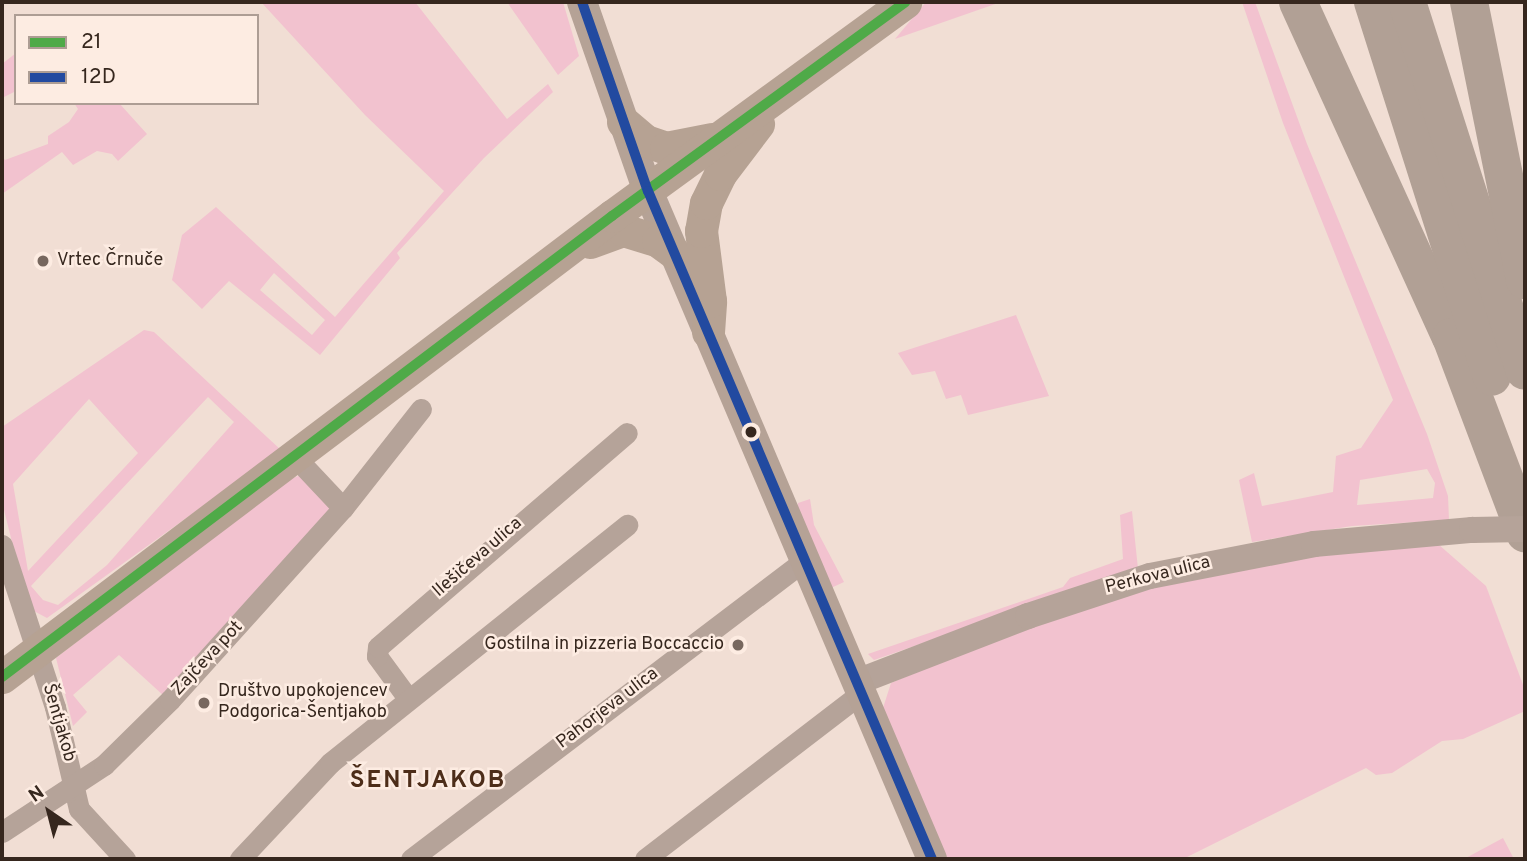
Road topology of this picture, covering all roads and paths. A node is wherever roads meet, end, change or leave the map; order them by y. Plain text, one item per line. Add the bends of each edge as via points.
1 (582, 2) edge
2 (905, 2) edge
3 (1298, 2) edge
4 (1373, 2) edge
5 (1408, 2) edge
6 (1469, 2) edge
7 (772, 102) junction
8 (624, 122) junction
9 (727, 135) junction
10 (648, 191) junction
11 (673, 252) junction
12 (557, 260) junction
13 (1525, 280) edge
14 (708, 332) junction
15 (1525, 371) edge
16 (421, 409) dead end
17 (627, 433) dead end
18 (296, 458) junction
19 (1525, 482) edge
20 (343, 508) junction
21 (627, 525) dead end
22 (1525, 531) edge
23 (2, 545) edge
24 (806, 559) junction
25 (36, 653) junction
26 (2, 677) edge
27 (859, 687) junction
28 (407, 696) junction
29 (76, 787) junction
30 (2, 832) edge
31 (125, 859) edge
32 (240, 859) edge
33 (411, 859) edge
34 (645, 859) edge
35 (932, 859) edge

1 - 8 main road
2 - 7 main road
3 - 22 highway via 1451,337
4 - 19 highway
5 - 15 highway
6 - 13 highway
7 - 9 main road
7 - 14 main road via 720,174 706,203 701,231 710,301
8 - 9 main road via 646,141 666,148
8 - 10 main road
9 - 10 main road
10 - 11 main road
10 - 12 main road
11 - 12 main road via 624,230
11 - 14 main road
12 - 18 main road
14 - 24 main road
16 - 20 street, Zajčeva pot
17 - 28 street, Ilešičeva ulica via 378,647 377,656
18 - 20 street
18 - 25 main road
20 - 29 street, Zajčeva pot via 170,700
21 - 28 street
22 - 27 street, Perkova ulica, bridge via 1472,530 1314,544 1185,568 1089,594
23 - 25 street, Šentjakob
24 - 27 main road
24 - 33 street, Pahorjeva ulica
25 - 26 main road
25 - 29 street, Šentjakob
27 - 34 street
27 - 35 main road
28 - 32 street via 330,763
29 - 30 street, Zajčeva pot
29 - 31 street, Šentjakob via 82,815

